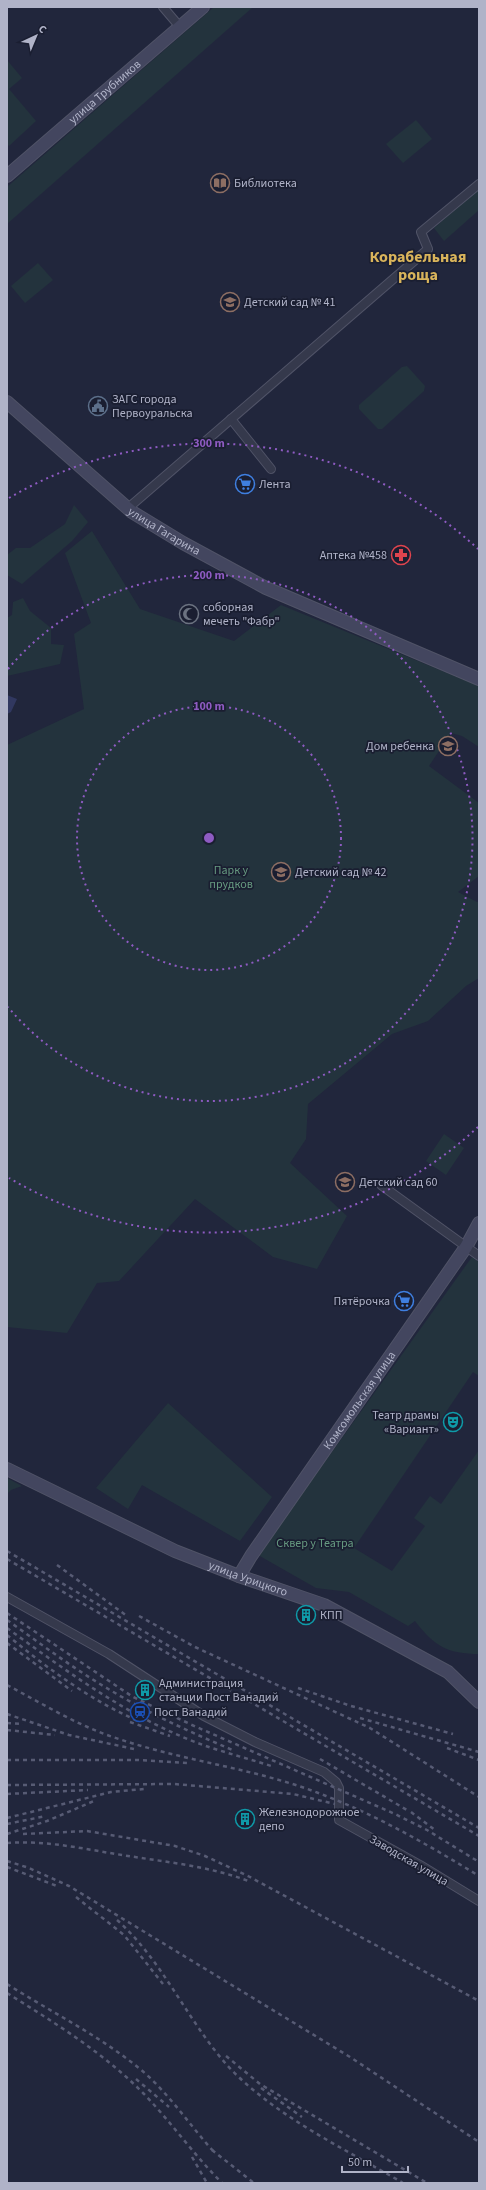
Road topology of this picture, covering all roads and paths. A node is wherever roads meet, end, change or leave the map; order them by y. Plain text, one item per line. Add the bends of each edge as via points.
1 (163, 7) edge
2 (203, 7) edge
3 (180, 26) junction
4 (7, 176) edge
5 (479, 184) edge
6 (7, 402) edge
7 (231, 419) junction
8 (271, 468) dead end
9 (127, 509) junction
10 (479, 679) edge
11 (381, 1185) dead end
12 (479, 1223) edge
13 (466, 1247) junction
14 (479, 1256) edge
15 (7, 1469) edge
16 (239, 1576) junction
17 (7, 1597) edge
18 (479, 1702) edge
19 (479, 1901) edge

1 - 3 street
2 - 3 street, улица Трубников
3 - 4 street, улица Трубников
5 - 7 street via 422,232 428,249
6 - 9 street, улица Гагарина
7 - 8 street
7 - 9 street
9 - 10 street, улица Гагарина via 219,564 266,588
11 - 13 street
12 - 13 street, Комсомольская улица
13 - 14 street
13 - 16 street, Комсомольская улица
15 - 16 street, улица Урицкого via 175,1551
16 - 18 street, улица Урицкого via 324,1605 448,1672
17 - 19 street, Заводская улица via 109,1654 204,1716 328,1775 339,1788 339,1820

